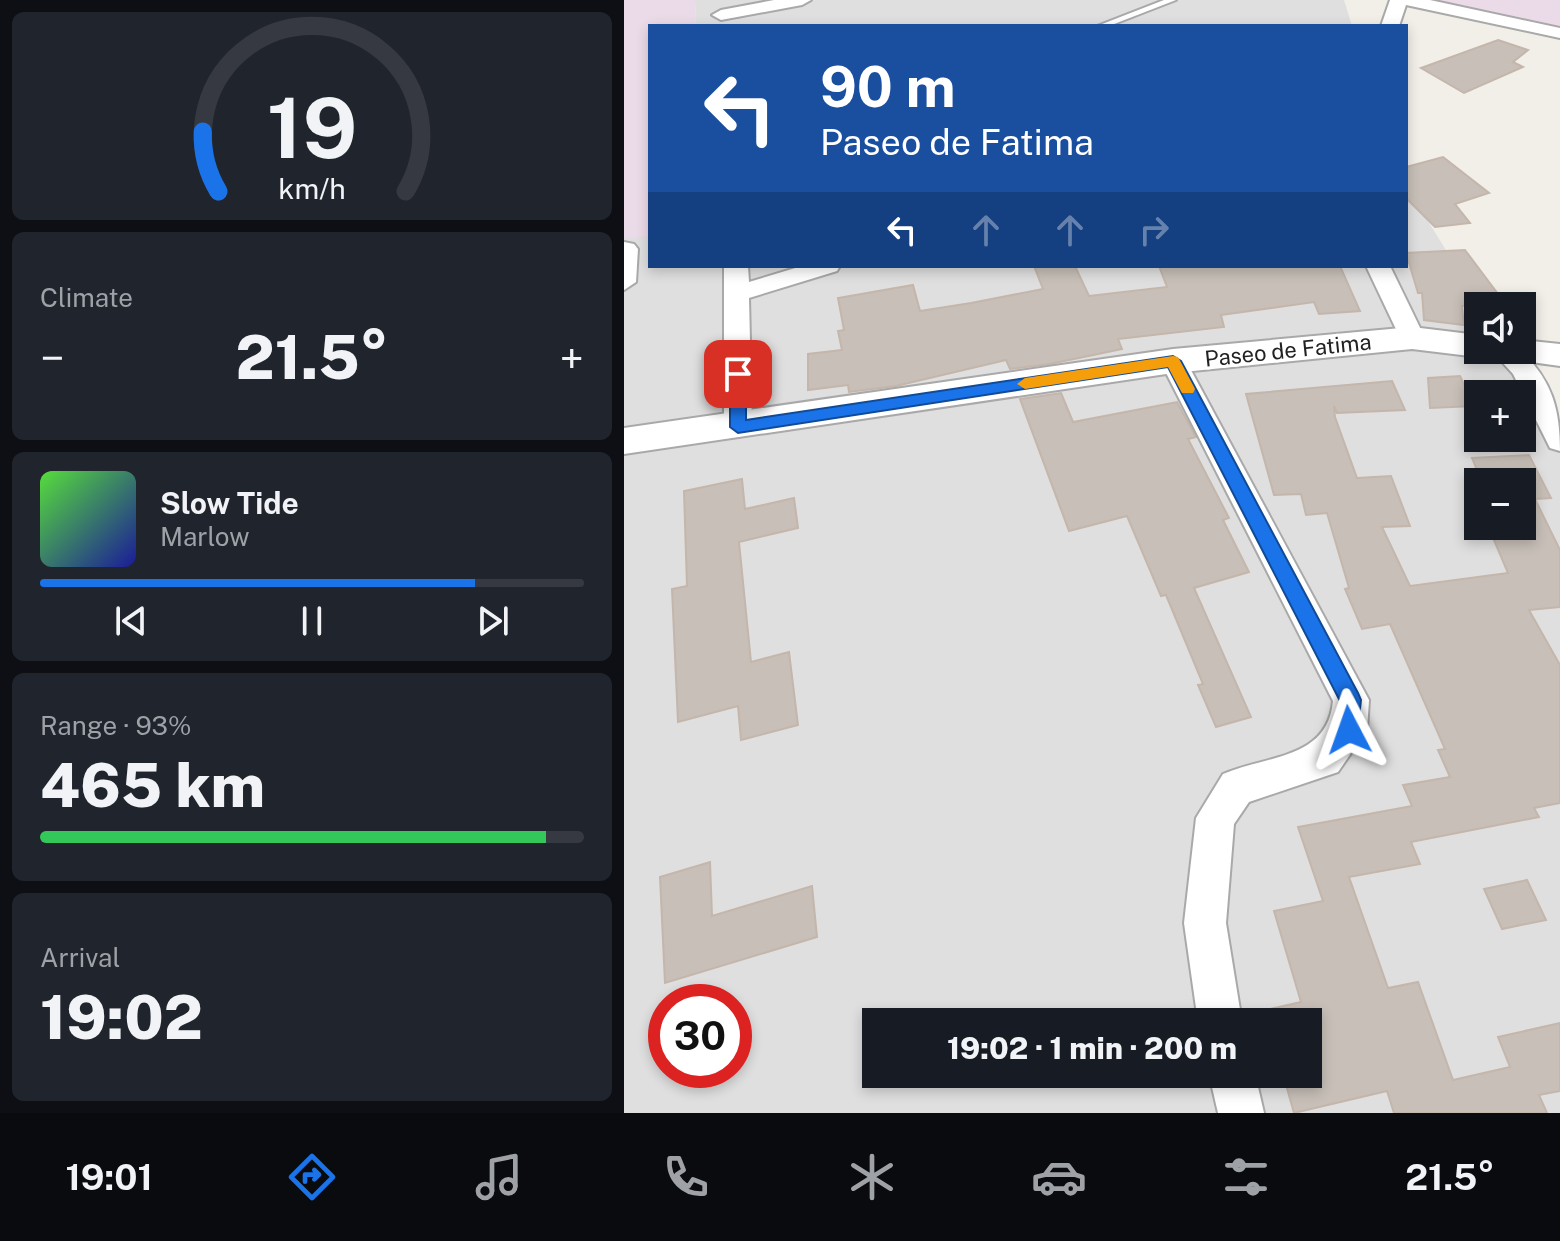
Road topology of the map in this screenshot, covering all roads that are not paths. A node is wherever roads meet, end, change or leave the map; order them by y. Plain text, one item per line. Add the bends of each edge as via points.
1 (802, 0) edge
2 (1172, 0) edge
3 (1399, 2) edge
4 (720, 14) edge
5 (1106, 24) edge
6 (1391, 24) edge
7 (1560, 33) edge
8 (633, 248) edge
9 (736, 268) edge
10 (821, 268) edge
11 (1379, 268) edge
12 (624, 282) edge
13 (739, 293) junction
14 (1412, 338) junction
15 (1464, 344) edge
16 (1536, 352) edge
17 (1560, 355) edge
18 (1173, 361) junction
19 (1519, 364) edge
20 (738, 427) junction
21 (1560, 440) edge
22 (624, 441) edge
23 (1218, 1008) edge
24 (1235, 1088) edge
25 (1241, 1113) edge

1 - 4 street
2 - 5 lane
3 - 6 street
3 - 7 street
8 - 12 street
9 - 13 street
10 - 13 street
11 - 14 street
13 - 20 street
14 - 15 street, Paseo de Fatima
14 - 18 street, Paseo de Fatima
16 - 17 street
18 - 20 street, Paseo de Fatima
18 - 23 street via 1351,700 1349,730 1325,759 1236,787 1215,818 1205,923
19 - 21 street
20 - 22 street, Paseo de Fatima
24 - 25 street

